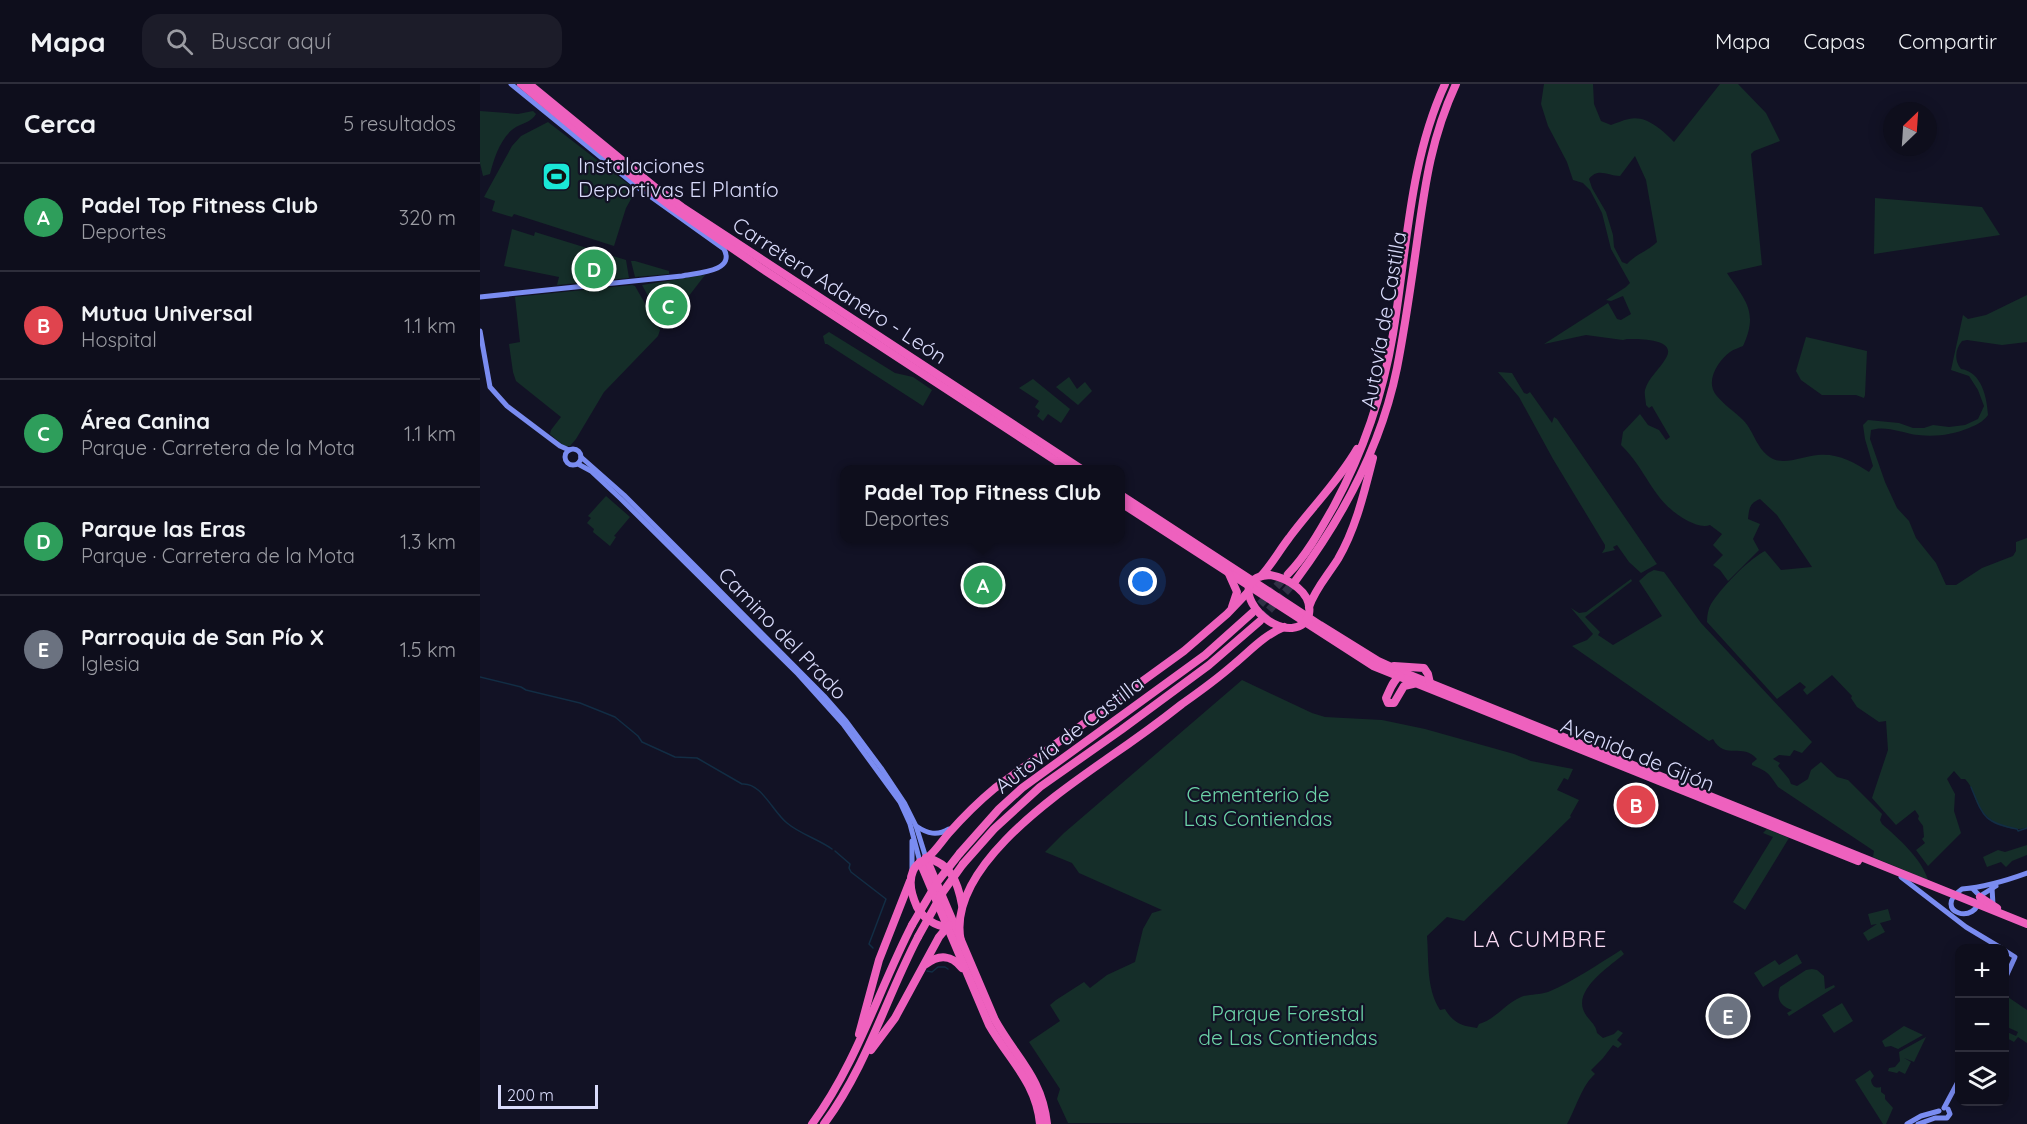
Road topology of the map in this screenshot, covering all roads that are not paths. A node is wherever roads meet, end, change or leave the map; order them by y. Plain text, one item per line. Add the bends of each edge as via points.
1 (511, 84) edge
2 (521, 84) edge
3 (529, 84) edge
4 (1445, 84) edge
5 (1456, 84) edge
6 (565, 116) junction
7 (758, 252) dead end
8 (782, 273) junction
9 (480, 297) edge
10 (480, 331) edge
11 (895, 347) junction
12 (961, 384) dead end
13 (1380, 396) junction
14 (1390, 399) junction
15 (978, 410) junction
16 (1000, 430) dead end
17 (1047, 440) dead end
18 (567, 452) junction
19 (582, 457) junction
20 (578, 464) junction
21 (1062, 465) edge
22 (1076, 465) edge
23 (1079, 465) edge
24 (1125, 498) edge
25 (1125, 506) edge
26 (1161, 515) dead end
27 (1183, 535) junction
28 (1228, 573) junction
29 (1288, 574) tunnel mouth
30 (1261, 576) junction
31 (1296, 580) tunnel mouth
32 (1250, 586) junction
33 (1309, 607) junction
34 (1227, 614) junction
35 (1252, 614) tunnel mouth
36 (1306, 619) junction
37 (1260, 621) tunnel mouth
38 (1284, 627) junction
39 (1378, 661) junction
40 (1388, 669) junction
41 (1401, 677) junction
42 (1414, 684) junction
43 (1391, 687) junction
44 (1453, 692) junction
45 (1399, 693) junction
46 (1730, 803) junction
47 (1765, 824) junction
48 (956, 825) junction
49 (916, 826) junction
50 (912, 833) junction
51 (1804, 833) junction
52 (923, 860) junction
53 (2027, 873) edge
54 (911, 876) junction
55 (1900, 877) junction
56 (2002, 882) junction
57 (1992, 888) junction
58 (1973, 889) junction
59 (1954, 896) junction
60 (1978, 901) junction
61 (962, 905) junction
62 (1993, 905) junction
63 (1952, 913) junction
64 (1968, 913) junction
65 (960, 915) junction
66 (2008, 916) junction
67 (950, 925) junction
68 (2027, 926) edge
69 (1977, 933) junction
70 (961, 942) junction
71 (1994, 944) edge
72 (2009, 954) edge
73 (923, 967) junction
74 (2009, 970) edge
75 (967, 973) junction
76 (866, 1055) junction
77 (850, 1063) junction
78 (1955, 1087) edge
79 (1943, 1109) junction
80 (1940, 1118) junction
81 (812, 1124) edge
82 (825, 1124) edge
83 (1040, 1124) edge
84 (1047, 1124) edge
85 (1907, 1124) edge
86 (1918, 1124) edge

1 - 9 main road via 640,189 724,249 725,261 715,270 682,276
2 - 6 highway, Carretera Adanero - León
3 - 6 highway, Carretera Adanero - León
4 - 13 highway, Autovía de Castilla via 1428,123 1418,165 1393,336
5 - 14 highway, Autovía de Castilla via 1426,171 1403,337
6 - 8 highway, Carretera Adanero - León via 656,188
6 - 15 highway, Carretera Adanero - León via 679,212
7 - 8 highway
8 - 11 highway, Carretera Adanero - León
10 - 18 main road via 490,387 507,406
11 - 12 highway
11 - 22 highway, Carretera Adanero - León
13 - 29 highway, Autovía de Castilla via 1343,489 1328,518
13 - 30 highway via 1360,445 1341,475
14 - 31 highway, Autovía de Castilla via 1350,499
14 - 33 highway via 1350,535
15 - 16 highway
15 - 21 highway, Carretera Adanero - León
17 - 23 highway
18 - 19 main road via 578,450
18 - 20 main road via 567,463
19 - 20 main road
19 - 49 main road, Camino del Prado via 824,696 881,768
20 - 50 main road, Camino del Prado via 621,499 821,699 892,790
24 - 27 highway
25 - 28 highway
26 - 27 highway
27 - 32 highway
28 - 32 highway
28 - 34 highway via 1237,592
30 - 32 highway
30 - 33 highway via 1289,581 1301,591
32 - 34 highway
32 - 36 highway, Avenida de Gijón
32 - 38 highway via 1251,603 1258,613
33 - 36 highway
34 - 48 highway via 1141,683 1010,775
35 - 77 highway, Autovía de Castilla, bridge via 1205,655 1022,788 999,809 938,881 912,924
36 - 38 highway via 1297,627
36 - 39 highway, Avenida de Gijón
36 - 40 highway, Avenida de Gijón via 1373,666
37 - 76 highway, Autovía de Castilla, bridge via 1209,664 1040,787 994,829 939,898
38 - 61 highway via 1060,791 1012,834 979,872
39 - 40 highway, Avenida de Gijón
39 - 41 highway
40 - 41 highway, Avenida de Gijón
40 - 43 highway
40 - 44 highway, Avenida de Gijón via 1424,668 1430,683
41 - 42 highway, Avenida de Gijón
41 - 43 highway
41 - 44 highway
41 - 45 highway
42 - 45 highway via 1406,684
42 - 47 highway, Avenida de Gijón
43 - 45 highway via 1388,703 1394,703
44 - 46 highway, Avenida de Gijón
46 - 47 highway
46 - 51 highway, Avenida de Gijón
47 - 51 highway via 1771,822
47 - 55 highway, Avenida de Gijón
48 - 49 main road via 934,834
48 - 52 highway
49 - 52 main road, Camino del Prado
50 - 52 main road, Camino del Prado
50 - 54 main road
51 - 59 highway, Avenida de Gijón
52 - 54 highway
52 - 61 highway via 939,862 954,876
52 - 67 highway
53 - 56 main road
54 - 67 highway via 918,909 940,927
54 - 77 highway via 879,960
55 - 59 highway, Avenida de Gijón
55 - 63 main road
56 - 57 main road
56 - 58 main road
57 - 60 main road
57 - 62 main road
58 - 59 main road via 1962,889
58 - 60 main road
59 - 60 highway, Avenida de Gijón
59 - 63 main road
60 - 62 highway
60 - 64 main road
60 - 66 highway, Avenida de Gijón
60 - 68 highway, Avenida de Gijón
61 - 65 highway
62 - 66 highway
63 - 64 main road
63 - 69 main road
64 - 69 main road via 1968,924
65 - 67 highway
65 - 70 highway
66 - 68 highway, Avenida de Gijón
67 - 70 highway
67 - 73 highway
67 - 75 highway
69 - 71 main road
70 - 84 highway via 995,1020 1036,1082
72 - 74 main road via 2015,957
73 - 75 highway via 938,957 949,957
73 - 76 highway via 896,1018
75 - 83 highway via 996,1038 1030,1087
76 - 82 highway, Autovía de Castilla
77 - 81 highway, Autovía de Castilla
78 - 79 main road
79 - 80 main road via 1937,1114
79 - 80 main road via 1950,1111
79 - 85 main road
80 - 86 main road

